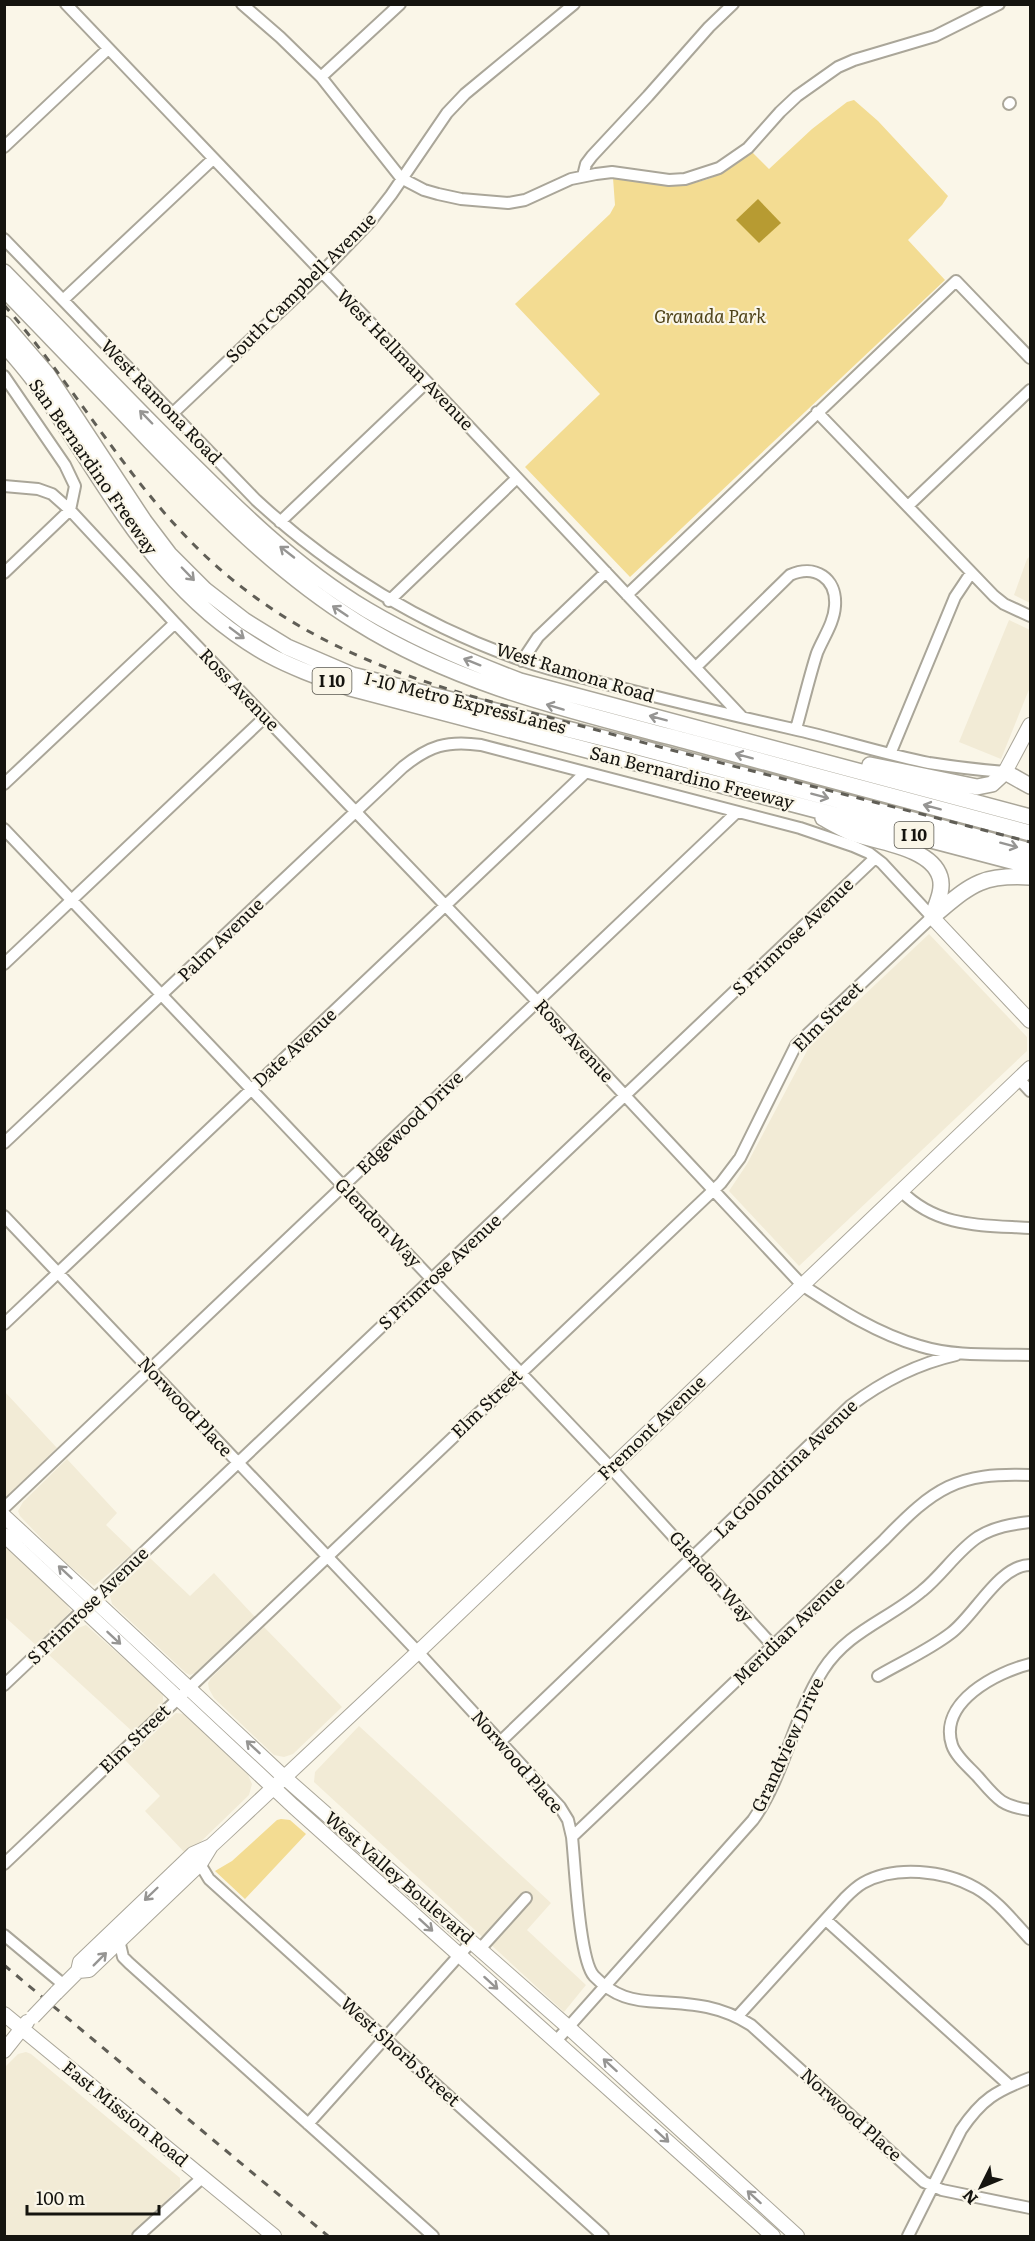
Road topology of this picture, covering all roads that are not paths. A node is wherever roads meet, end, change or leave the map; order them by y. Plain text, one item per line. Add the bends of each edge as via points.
1 (66, 4) edge
2 (242, 4) edge
3 (400, 4) edge
4 (574, 4) edge
5 (733, 4) edge
6 (999, 4) edge
7 (108, 49) junction
8 (321, 77) junction
9 (4, 147) edge
10 (213, 159) junction
11 (583, 176) junction
12 (401, 178) junction
13 (4, 239) edge
14 (4, 272) edge
15 (321, 273) junction
16 (4, 290) edge
17 (63, 300) junction
18 (4, 324) edge
19 (4, 344) edge
20 (1030, 358) edge
21 (4, 376) edge
22 (427, 382) junction
23 (1030, 390) edge
24 (817, 412) junction
25 (172, 414) junction
26 (517, 478) junction
27 (4, 486) edge
28 (908, 506) junction
29 (70, 510) junction
30 (280, 522) junction
31 (606, 572) junction
32 (4, 573) edge
33 (971, 573) junction
34 (627, 595) junction
35 (389, 601) junction
36 (1030, 616) edge
37 (175, 623) junction
38 (369, 630) junction
39 (416, 637) junction
40 (522, 661) junction
41 (696, 667) junction
42 (265, 717) junction
43 (742, 717) junction
44 (1030, 725) edge
45 (796, 729) junction
46 (715, 733) junction
47 (890, 754) junction
48 (585, 772) junction
49 (1005, 772) junction
50 (4, 784) edge
51 (1030, 786) edge
52 (936, 792) junction
53 (797, 804) junction
54 (355, 812) junction
55 (737, 812) junction
56 (1030, 817) edge
57 (988, 822) junction
58 (4, 829) edge
59 (1030, 833) edge
60 (1030, 851) edge
61 (875, 858) junction
62 (1030, 866) edge
63 (1030, 878) edge
64 (72, 900) junction
65 (445, 906) junction
66 (932, 917) junction
67 (4, 964) edge
68 (163, 995) junction
69 (537, 1003) junction
70 (1030, 1021) edge
71 (1030, 1068) edge
72 (1019, 1079) junction
73 (252, 1089) junction
74 (1030, 1091) edge
75 (626, 1096) junction
76 (4, 1143) edge
77 (344, 1186) junction
78 (713, 1190) junction
79 (901, 1191) junction
80 (4, 1216) edge
81 (1030, 1228) edge
82 (58, 1273) junction
83 (433, 1279) junction
84 (802, 1285) junction
85 (4, 1324) edge
86 (962, 1353) junction
87 (1030, 1355) edge
88 (150, 1369) junction
89 (521, 1372) junction
90 (238, 1463) junction
91 (611, 1468) junction
92 (1030, 1475) edge
93 (4, 1508) edge
94 (4, 1516) edge
95 (1030, 1522) edge
96 (4, 1534) edge
97 (327, 1557) junction
98 (693, 1557) junction
99 (1030, 1565) edge
100 (96, 1599) junction
101 (83, 1610) junction
102 (773, 1646) junction
103 (418, 1652) junction
104 (1030, 1664) edge
105 (878, 1676) dead end
106 (4, 1685) edge
107 (189, 1687) junction
108 (178, 1698) junction
109 (501, 1741) junction
110 (284, 1777) junction
111 (273, 1787) junction
112 (1030, 1810) edge
113 (572, 1837) junction
114 (211, 1846) junction
115 (4, 1864) edge
116 (200, 1864) junction
117 (526, 1898) dead end
118 (826, 1920) junction
119 (4, 1935) edge
120 (1030, 1939) edge
121 (119, 1941) junction
122 (475, 1945) junction
123 (460, 1955) junction
124 (78, 1971) junction
125 (605, 1985) junction
126 (60, 1989) junction
127 (4, 2014) edge
128 (738, 2016) junction
129 (568, 2027) junction
130 (21, 2028) junction
131 (386, 2039) junction
132 (4, 2040) edge
133 (556, 2041) junction
134 (4, 2051) edge
135 (1030, 2078) edge
136 (1010, 2086) junction
137 (308, 2124) junction
138 (681, 2154) junction
139 (728, 2173) junction
140 (203, 2177) junction
141 (933, 2186) junction
142 (1030, 2208) edge
143 (138, 2236) edge
144 (274, 2236) edge
145 (433, 2236) edge
146 (603, 2236) edge
147 (773, 2236) edge
148 (797, 2236) edge
149 (908, 2236) edge

1 - 7 street, West Hellman Avenue
2 - 8 street
3 - 8 street
4 - 12 street, South Campbell Avenue via 459,100
5 - 11 street via 597,151 586,164
6 - 11 street via 935,36 838,68 797,96 748,148 719,168 669,180 612,172
7 - 9 street
7 - 10 street, West Hellman Avenue
8 - 12 street
10 - 15 street, West Hellman Avenue
10 - 17 street
11 - 12 street via 508,203 438,194
12 - 15 street, South Campbell Avenue via 370,222
13 - 17 street, West Ramona Road
39 -> 14 highway via 346,596 259,530
15 - 22 street, West Hellman Avenue
15 - 25 street, South Campbell Avenue
38 -> 16 highway, I-10 Metro ExpressLanes via 313,593 231,524
17 - 25 street, West Ramona Road
18 -> 60 highway, I-10 Metro ExpressLanes via 47,375 169,554 205,590 287,647 352,675
19 -> 53 highway, San Bernardino Freeway / I 10 via 36,383 160,564 217,619 268,654 350,688
20 - 24 street via 956,281
21 - 29 street via 65,465 75,486
22 - 26 street, West Hellman Avenue
22 - 30 street
23 - 28 street
24 - 28 street
24 - 34 street
25 - 30 street, West Ramona Road
26 - 31 street, West Hellman Avenue
26 - 35 street
27 - 29 street, Ross Avenue via 52,494
28 - 33 street
29 - 32 street
29 - 37 street, Ross Avenue
30 - 35 street, West Ramona Road
31 - 34 street, West Hellman Avenue
31 - 40 street via 538,637
33 - 36 street via 1004,604
33 - 47 street via 956,597
34 - 41 street, West Hellman Avenue
35 - 40 street, West Ramona Road
37 - 42 street, Ross Avenue
37 - 50 street
38 - 39 highway
57 -> 38 highway, I-10 Metro ExpressLanes via 535,701 441,666
46 -> 39 highway via 520,681
40 - 43 street, West Ramona Road via 686,706
41 - 43 street, West Hellman Avenue
41 - 45 street via 790,575 799,571 819,573 833,587 835,608
42 - 54 street, Ross Avenue
42 - 64 street
43 - 45 street, West Ramona Road
44 - 49 main road
45 - 47 street, West Ramona Road
46 - 49 highway via 977,787 992,784
46 - 52 highway
47 - 49 street, West Ramona Road
48 - 54 street, Palm Avenue via 481,745 442,744 408,762
48 - 55 street
48 - 65 street, Date Avenue
49 - 51 highway
52 - 56 highway
52 - 57 highway
53 - 62 highway, San Bernardino Freeway / I 10
53 - 66 highway via 850,832 900,846 930,862 941,884
54 - 65 street, Ross Avenue
54 - 68 street, Palm Avenue
55 - 61 street via 800,828
55 - 69 street, Edgewood Drive
57 - 59 highway, I-10 Metro ExpressLanes
58 - 64 street, Glendon Way
61 - 66 street
61 - 75 street, S Primrose Avenue
63 - 66 highway via 1009,876 970,886
64 - 67 street
64 - 68 street, Glendon Way
65 - 69 street, Ross Avenue
65 - 73 street, Date Avenue
66 - 70 main road
66 - 78 street, Elm Street via 796,1045 741,1158
68 - 73 street, Glendon Way
68 - 76 street, Palm Avenue
69 - 75 street, Ross Avenue
69 - 77 street, Edgewood Drive
71 - 72 main road, Fremont Avenue
72 - 74 street
72 - 79 main road, Fremont Avenue
73 - 77 street, Glendon Way
73 - 82 street, Date Avenue
75 - 78 street, Ross Avenue
75 - 83 street, S Primrose Avenue
77 - 83 street, Glendon Way
77 - 88 street, Edgewood Drive
78 - 84 street, Ross Avenue
78 - 89 street, Elm Street
79 - 81 street via 926,1211 953,1222
79 - 84 main road, Fremont Avenue
80 - 82 street, Norwood Place
82 - 85 street, Date Avenue
82 - 88 street, Norwood Place
83 - 89 street, Glendon Way
83 - 90 street, S Primrose Avenue
84 - 86 street, Ross Avenue via 833,1306 889,1334 921,1347
84 - 91 main road, Fremont Avenue
86 - 87 street, Ross Avenue
86 - 98 street, La Golondrina Avenue via 876,1386 850,1406
88 - 90 street, Norwood Place
88 - 93 street, Edgewood Drive
89 - 91 street, Glendon Way
89 - 97 street, Elm Street
90 - 97 street, Norwood Place
90 - 100 street, S Primrose Avenue
91 - 98 street, Glendon Way
91 - 103 main road, Fremont Avenue
92 - 102 street, Meridian Avenue via 987,1474 936,1492
100 -> 94 main road, West Valley Boulevard
95 - 125 street, Grandview Drive via 993,1529 977,1538 919,1594 850,1638 836,1653 814,1687 766,1802
96 - 101 main road, West Valley Boulevard
97 - 103 street, Norwood Place
97 - 107 street, Elm Street
98 - 102 street, Glendon Way
98 - 109 street, La Golondrina Avenue
99 - 105 street via 1009,1572 951,1633
100 - 101 street, S Primrose Avenue
100 - 107 main road, West Valley Boulevard
101 - 106 street, S Primrose Avenue
101 -> 108 main road, West Valley Boulevard
102 - 113 street, Meridian Avenue
103 - 109 street, Norwood Place
103 - 110 main road, Fremont Avenue
104 - 112 street via 1000,1674 979,1687 953,1715 950,1726 952,1746 994,1795 1011,1808
107 - 108 street, Elm Street
110 -> 107 main road, West Valley Boulevard
108 - 111 main road, West Valley Boulevard
108 - 115 street, Elm Street
109 - 113 street, Norwood Place via 560,1808
110 - 111 main road, Fremont Avenue
110 - 122 main road, West Valley Boulevard
111 - 114 main road, Fremont Avenue
111 -> 123 main road, West Valley Boulevard
113 - 125 street, Norwood Place via 584,1948 592,1975
114 - 116 main road
114 -> 124 main road via 193,1854 80,1962
116 - 121 main road
116 - 131 street, West Shorb Street via 209,1879
117 - 122 street
118 - 120 street via 861,1884 906,1871 976,1888
118 - 128 street
118 - 136 street
119 - 126 street
124 -> 121 main road via 89,1970
121 - 137 street via 122,1955 129,1963
122 - 123 street
122 - 129 main road, West Valley Boulevard
123 - 131 street
123 -> 133 main road, West Valley Boulevard
124 - 126 main road
125 - 128 street, Norwood Place via 619,1996 640,2001 719,2008
125 - 129 street, Grandview Drive
126 - 130 main road, bridge
127 - 130 main road, East Mission Road
128 - 141 street, Norwood Place
129 - 133 street, Grandview Drive
139 -> 129 main road, West Valley Boulevard
130 - 132 main road
130 - 134 main road
130 - 140 main road, East Mission Road
131 - 137 street
131 - 146 street, West Shorb Street
133 -> 138 main road, West Valley Boulevard
135 - 136 street
136 - 141 street via 987,2098 972,2114
137 - 145 street
138 - 139 main road via 690,2150 714,2171
138 - 147 main road, West Valley Boulevard
148 -> 139 main road, West Valley Boulevard
140 - 143 street
140 - 144 main road, East Mission Road
141 - 142 street, Norwood Place
141 - 149 street

